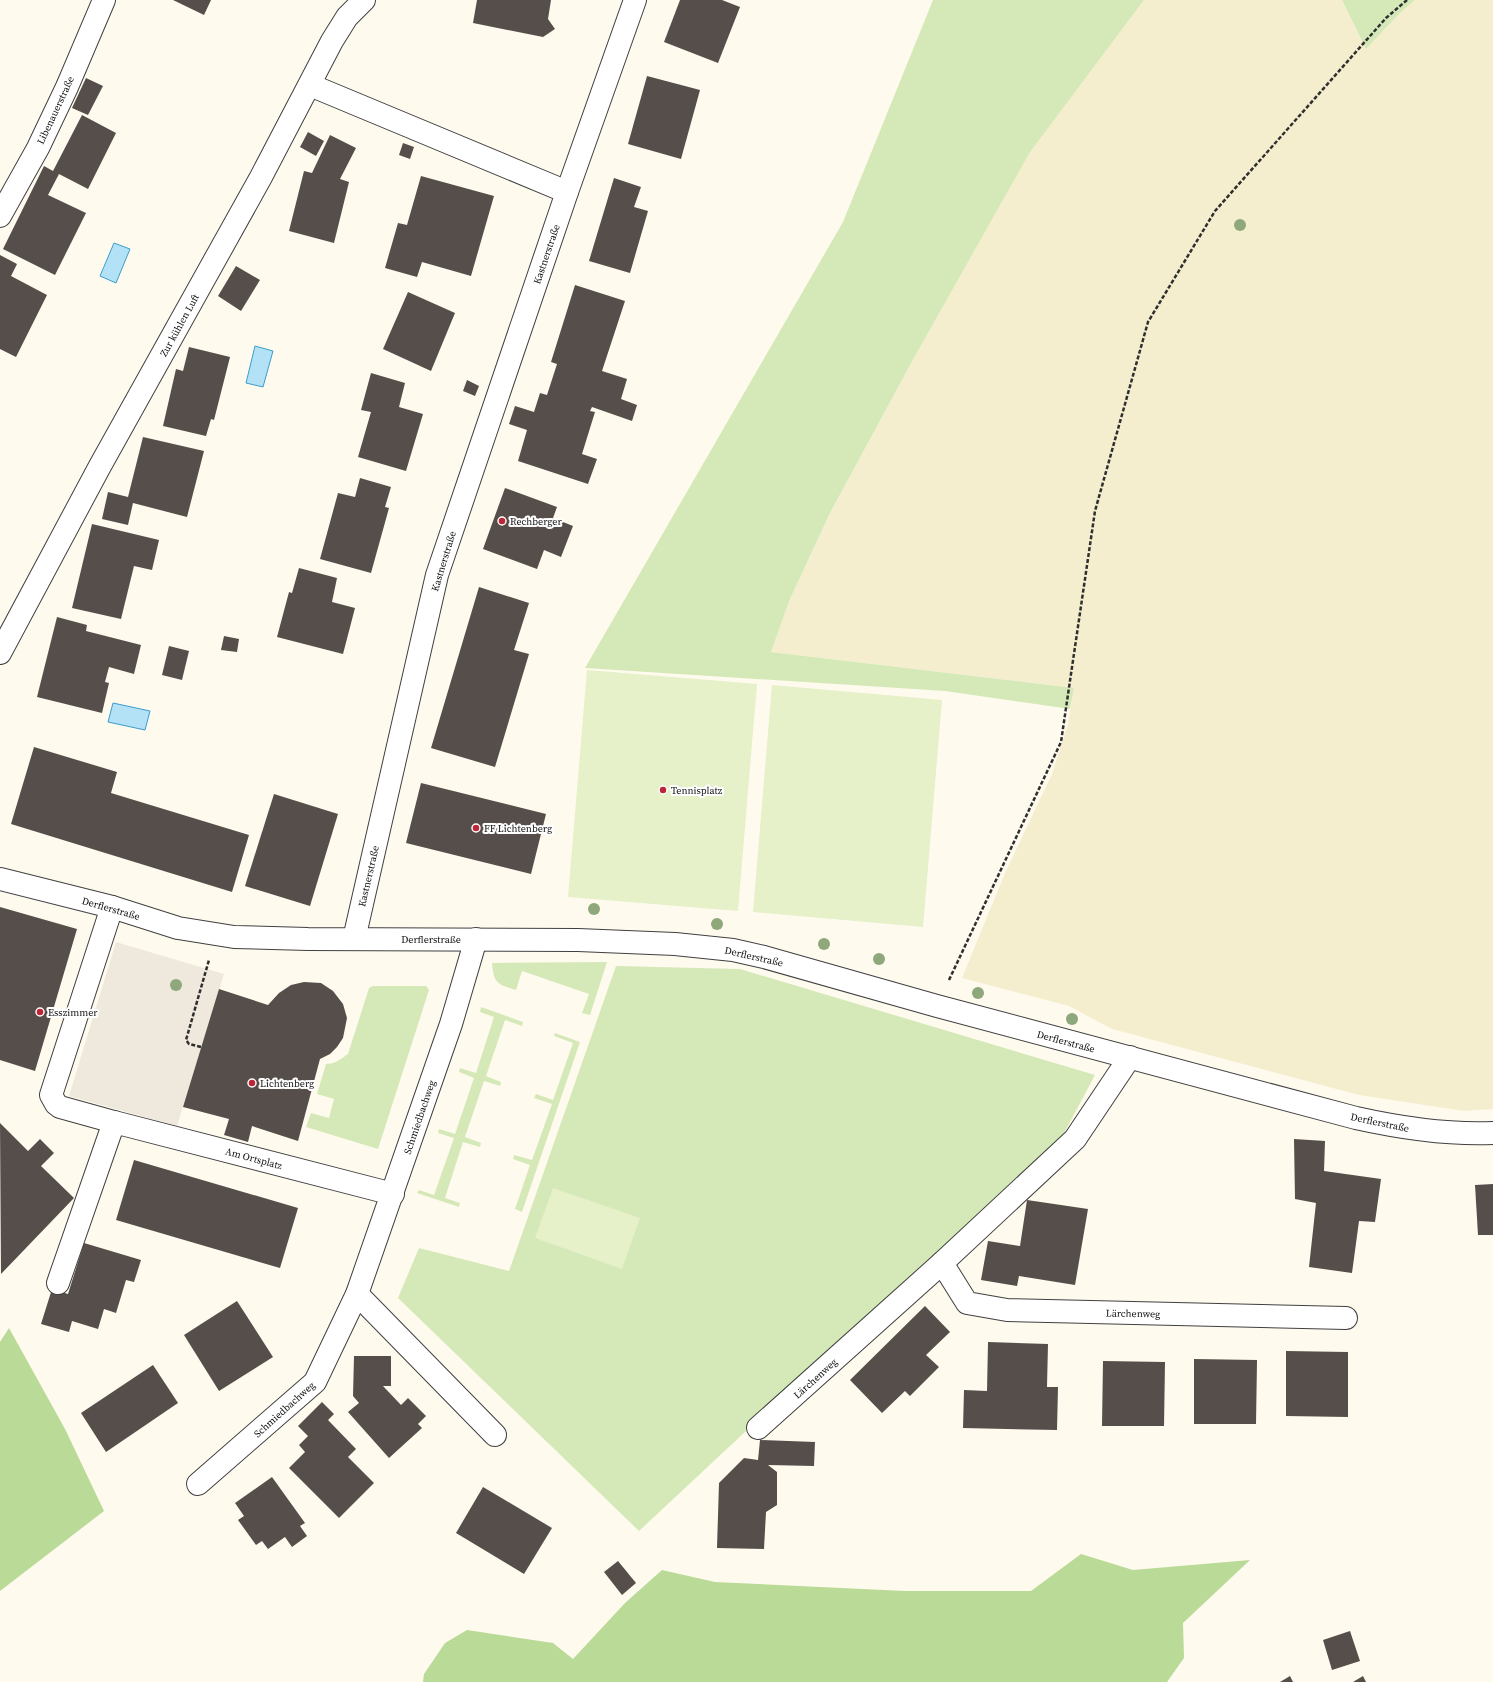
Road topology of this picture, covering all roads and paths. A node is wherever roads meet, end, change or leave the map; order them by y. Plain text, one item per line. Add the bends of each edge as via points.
1 (104, 0) edge
2 (364, 0) edge
3 (635, 0) edge
4 (1407, 0) edge
5 (310, 85) junction
6 (566, 192) junction
7 (0, 216) edge
8 (0, 653) edge
9 (0, 879) edge
10 (112, 907) junction
11 (354, 939) junction
12 (476, 939) junction
13 (207, 969) dead end
14 (936, 1006) junction
15 (201, 1047) dead end
16 (1130, 1057) junction
17 (114, 1122) junction
18 (1493, 1133) edge
19 (393, 1194) junction
20 (942, 1263) junction
21 (58, 1283) dead end
22 (357, 1294) junction
23 (1346, 1318) dead end
24 (758, 1428) dead end
25 (495, 1435) dead end
26 (198, 1484) dead end

1 - 7 street, Libenauerstraße via 67,87
2 - 5 street, Zur kühlen Luft via 347,18 332,41
3 - 6 street, Kastnerstraße
4 - 14 path via 1386,18 1215,211 1148,322 1095,511 1061,742
5 - 6 street
5 - 8 street, Zur kühlen Luft
6 - 11 street, Kastnerstraße via 437,575
9 - 10 street, Derflerstraße
10 - 11 street, Derflerstraße via 178,928 234,936
10 - 17 street, Am Ortsplatz via 51,1095 60,1107
11 - 12 street, Derflerstraße
12 - 14 street, Derflerstraße via 578,940 706,946 764,957
12 - 19 street, Schmiedbachweg via 453,1018
13 - 15 path via 186,1040 189,1044
14 - 16 street, Derflerstraße
16 - 18 street, Derflerstraße via 1389,1125 1436,1132
16 - 20 street, Lärchenweg via 1075,1139
17 - 19 street, Am Ortsplatz
17 - 21 street
19 - 22 street, Schmiedbachweg
20 - 23 street, Lärchenweg via 967,1303 1008,1310
20 - 24 street, Lärchenweg
22 - 25 street
22 - 26 street, Schmiedbachweg via 315,1382

